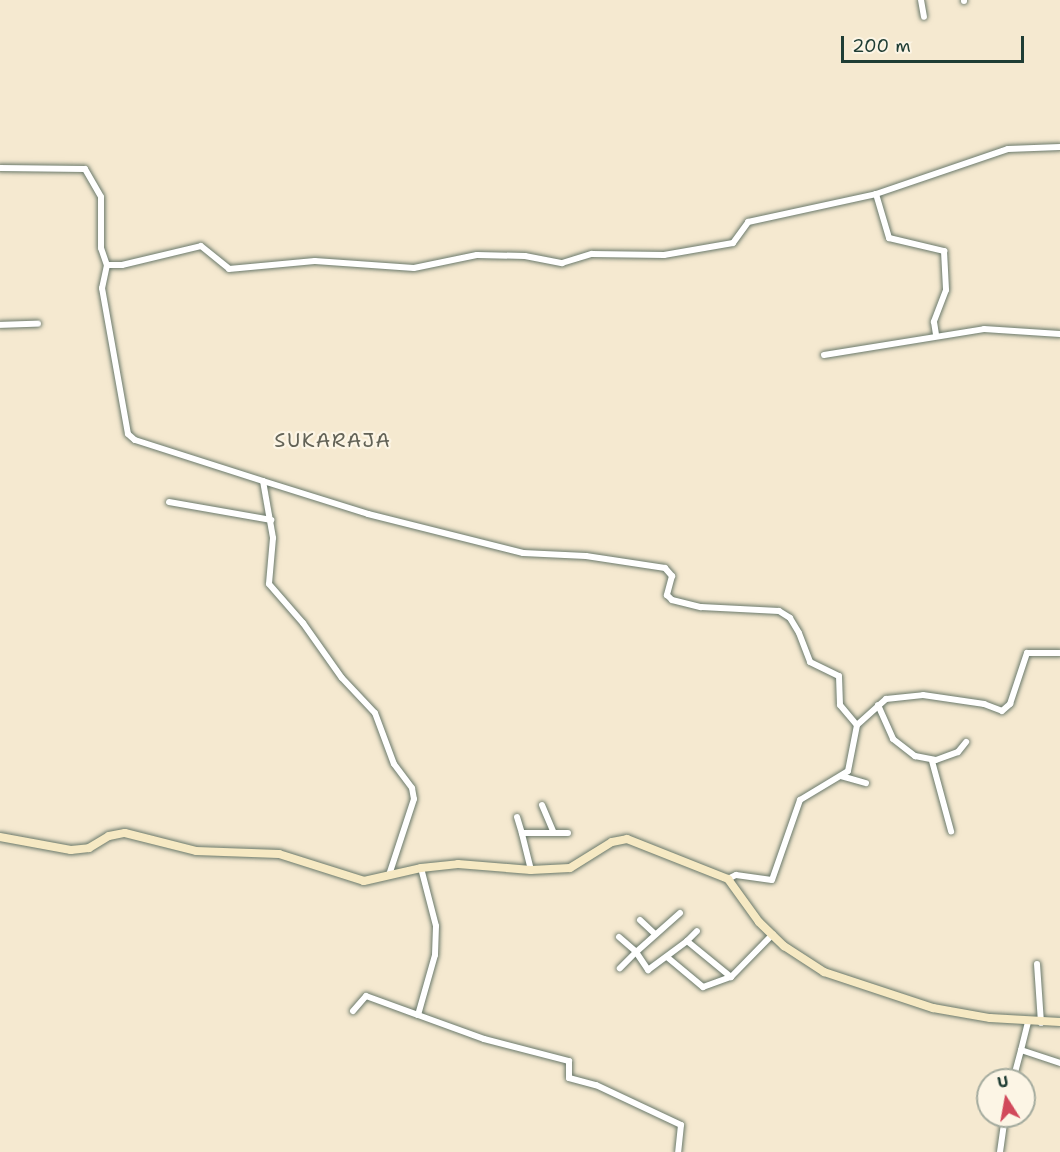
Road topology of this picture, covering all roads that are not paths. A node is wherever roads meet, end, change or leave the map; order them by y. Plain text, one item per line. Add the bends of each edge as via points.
1 (921, 0) edge
2 (924, 17) dead end
3 (1060, 147) edge
4 (0, 168) edge
5 (876, 194) junction
6 (107, 265) junction
7 (38, 324) dead end
8 (0, 325) edge
9 (1060, 334) edge
10 (936, 335) junction
11 (824, 355) dead end
12 (263, 481) junction
13 (169, 502) dead end
14 (271, 519) junction
15 (1060, 653) edge
16 (878, 705) junction
17 (857, 725) junction
18 (966, 742) dead end
19 (932, 760) junction
20 (841, 776) junction
21 (866, 783) dead end
22 (542, 805) dead end
23 (518, 817) dead end
24 (951, 831) dead end
25 (522, 833) junction
26 (554, 833) junction
27 (568, 833) dead end
28 (0, 837) edge
29 (422, 868) junction
30 (531, 870) junction
31 (389, 876) junction
32 (728, 879) junction
33 (680, 913) dead end
34 (640, 920) dead end
35 (697, 931) dead end
36 (655, 934) junction
37 (773, 934) junction
38 (619, 937) dead end
39 (687, 941) junction
40 (636, 952) junction
41 (667, 957) junction
42 (1037, 964) dead end
43 (620, 968) dead end
44 (731, 977) junction
45 (354, 1011) dead end
46 (418, 1015) junction
47 (1028, 1022) junction
48 (1060, 1022) edge
49 (1041, 1023) junction
50 (1021, 1050) junction
51 (1060, 1063) edge
52 (1016, 1068) edge
53 (1003, 1128) edge
54 (678, 1152) edge
55 (1000, 1152) edge

1 - 2 street
3 - 5 street via 1008,149
4 - 6 street via 85,169 100,197 101,248
5 - 6 street via 748,222 733,243 664,255 592,254 562,263 525,256 477,255 414,268 315,261 229,269 201,246
5 - 10 street via 889,238 945,251 946,290 934,322
6 - 12 street via 102,288 128,434 135,440
7 - 8 street
9 - 10 street via 1008,329
10 - 11 street
12 - 14 street
12 - 17 street via 368,514 523,553 586,556 665,568 671,573 667,596 672,600 701,607 779,611 795,626 810,662 839,675 840,705
13 - 14 street
14 - 31 street via 269,584 303,622 342,678 379,718 394,764 413,793
15 - 16 street via 1027,652 1010,705 1002,711 984,704 923,695 886,699
16 - 17 street
16 - 19 street via 896,743 915,756
17 - 20 street via 848,771
18 - 19 street via 958,752
19 - 24 street
20 - 21 street
20 - 32 street via 801,800 793,813 772,880 736,875
22 - 26 street
23 - 25 street
25 - 26 street
25 - 30 street
26 - 27 street
28 - 31 main road via 70,850 89,848 109,836 125,833 196,851 279,854 356,880 375,881
29 - 30 main road via 458,864
29 - 31 main road
29 - 46 street via 436,926 435,955
30 - 32 main road via 579,866 612,842 627,839
32 - 37 main road via 741,893 747,910
33 - 36 street
34 - 36 street
35 - 39 street
36 - 40 street
37 - 44 street
37 - 47 main road via 810,965 863,986 933,1008
38 - 40 street
39 - 41 street
39 - 44 street
40 - 41 street via 650,970
40 - 43 street
41 - 44 street via 703,987
42 - 49 street
45 - 46 street via 366,996
46 - 54 street via 484,1040 569,1061 569,1078 596,1085 681,1125
47 - 49 main road
47 - 50 street
48 - 49 main road
50 - 51 street
50 - 52 street
53 - 55 street

